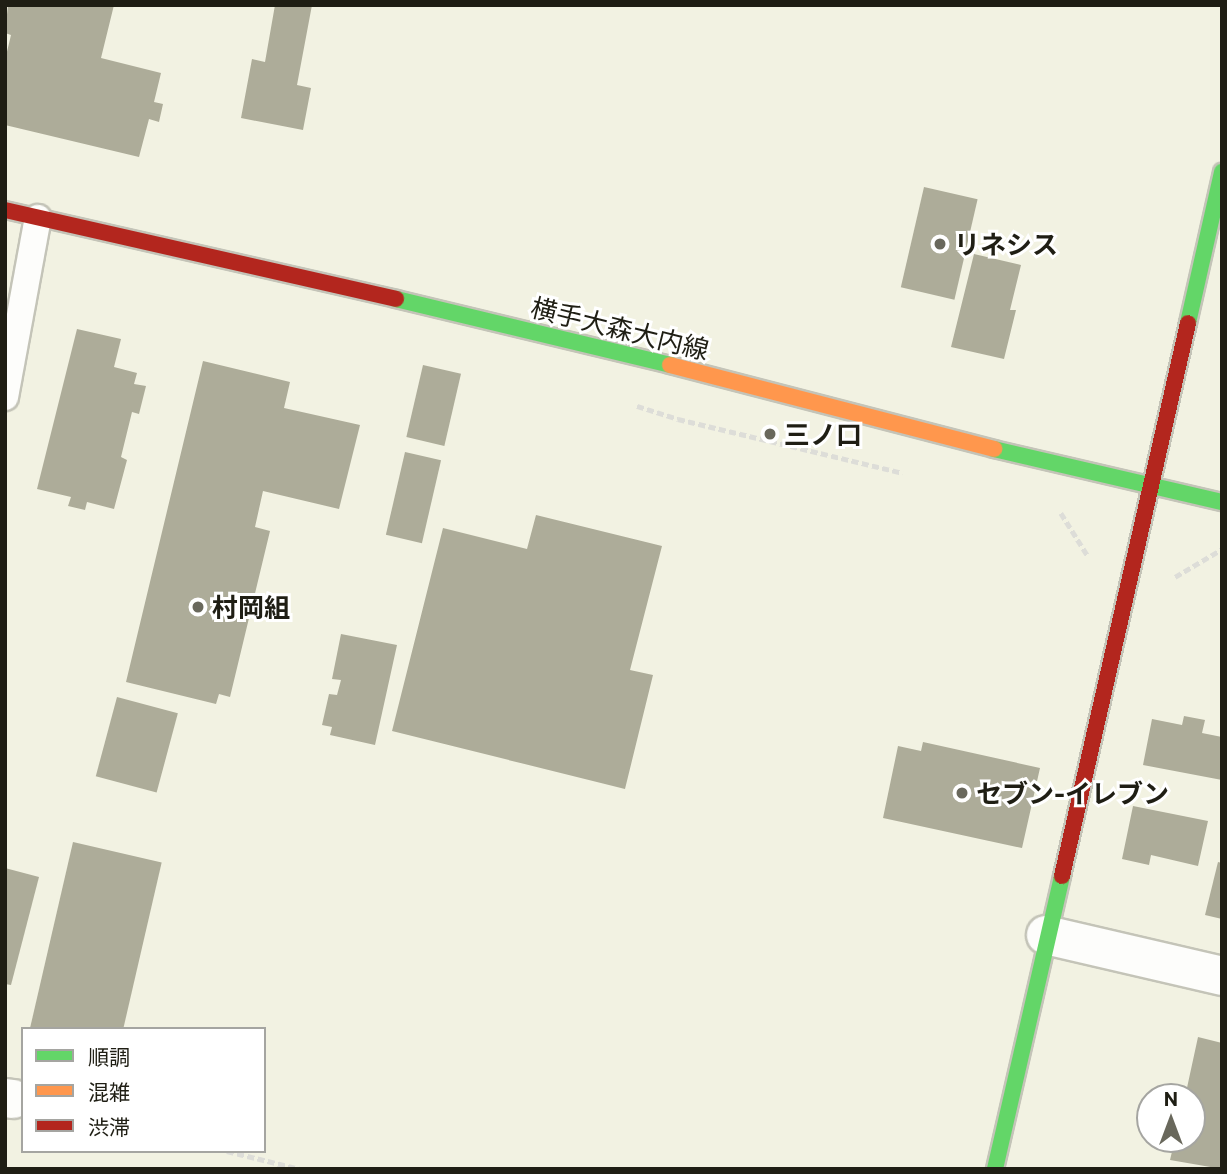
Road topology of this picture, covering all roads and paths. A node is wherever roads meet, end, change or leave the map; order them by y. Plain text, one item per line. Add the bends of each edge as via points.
1 (1222, 172) edge
2 (5, 210) edge
3 (38, 218) junction
4 (5, 397) edge
5 (1149, 485) junction
6 (1222, 502) edge
7 (1046, 935) junction
8 (1222, 975) edge
9 (235, 1153) edge
10 (300, 1169) edge
11 (995, 1169) edge

1 - 5 main road
2 - 3 main road, 横手大森大内線
3 - 4 lane
3 - 5 main road, 横手大森大内線 via 461,314
5 - 6 main road, 横手大森大内線
5 - 7 main road
7 - 8 street
7 - 11 main road
9 - 10 path

